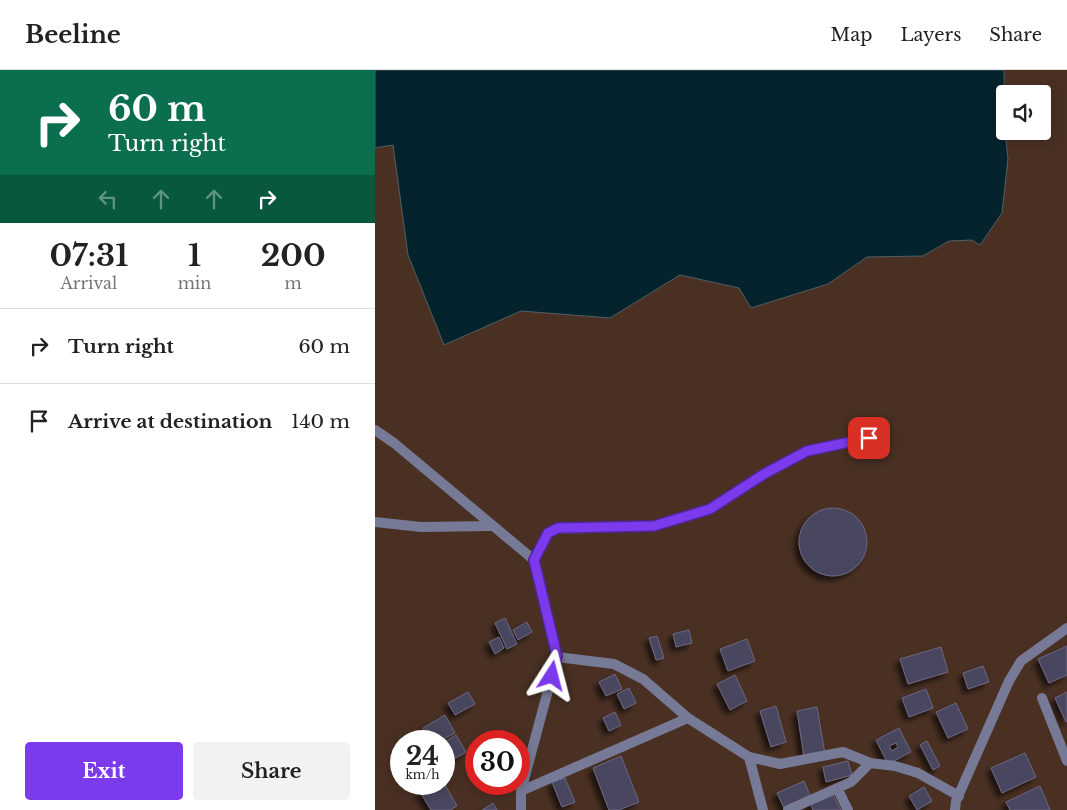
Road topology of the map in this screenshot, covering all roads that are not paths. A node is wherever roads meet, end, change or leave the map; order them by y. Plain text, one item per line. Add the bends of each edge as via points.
1 (375, 430) edge
2 (869, 438) dead end
3 (375, 522) edge
4 (491, 526) junction
5 (534, 560) junction
6 (1067, 628) edge
7 (557, 656) junction
8 (1042, 698) dead end
9 (688, 718) junction
10 (530, 757) edge
11 (749, 757) junction
12 (1067, 761) edge
13 (870, 762) junction
14 (530, 787) edge
15 (837, 788) junction
16 (521, 795) edge
17 (959, 796) junction
18 (521, 810) edge
19 (763, 810) edge
20 (788, 810) edge
21 (848, 810) edge
22 (955, 810) edge

1 - 4 street
2 - 5 street via 807,451 710,509 654,526 558,528 548,533
3 - 4 street
4 - 5 street
5 - 7 street
6 - 17 street via 1021,661 1009,681
7 - 9 street via 614,664 643,679
7 - 10 street
8 - 12 street
9 - 11 street
9 - 14 street
11 - 13 street via 780,764 843,752
11 - 19 street
13 - 15 street via 851,782
13 - 17 street via 918,773
15 - 20 street
15 - 21 street
16 - 18 street
17 - 22 street

